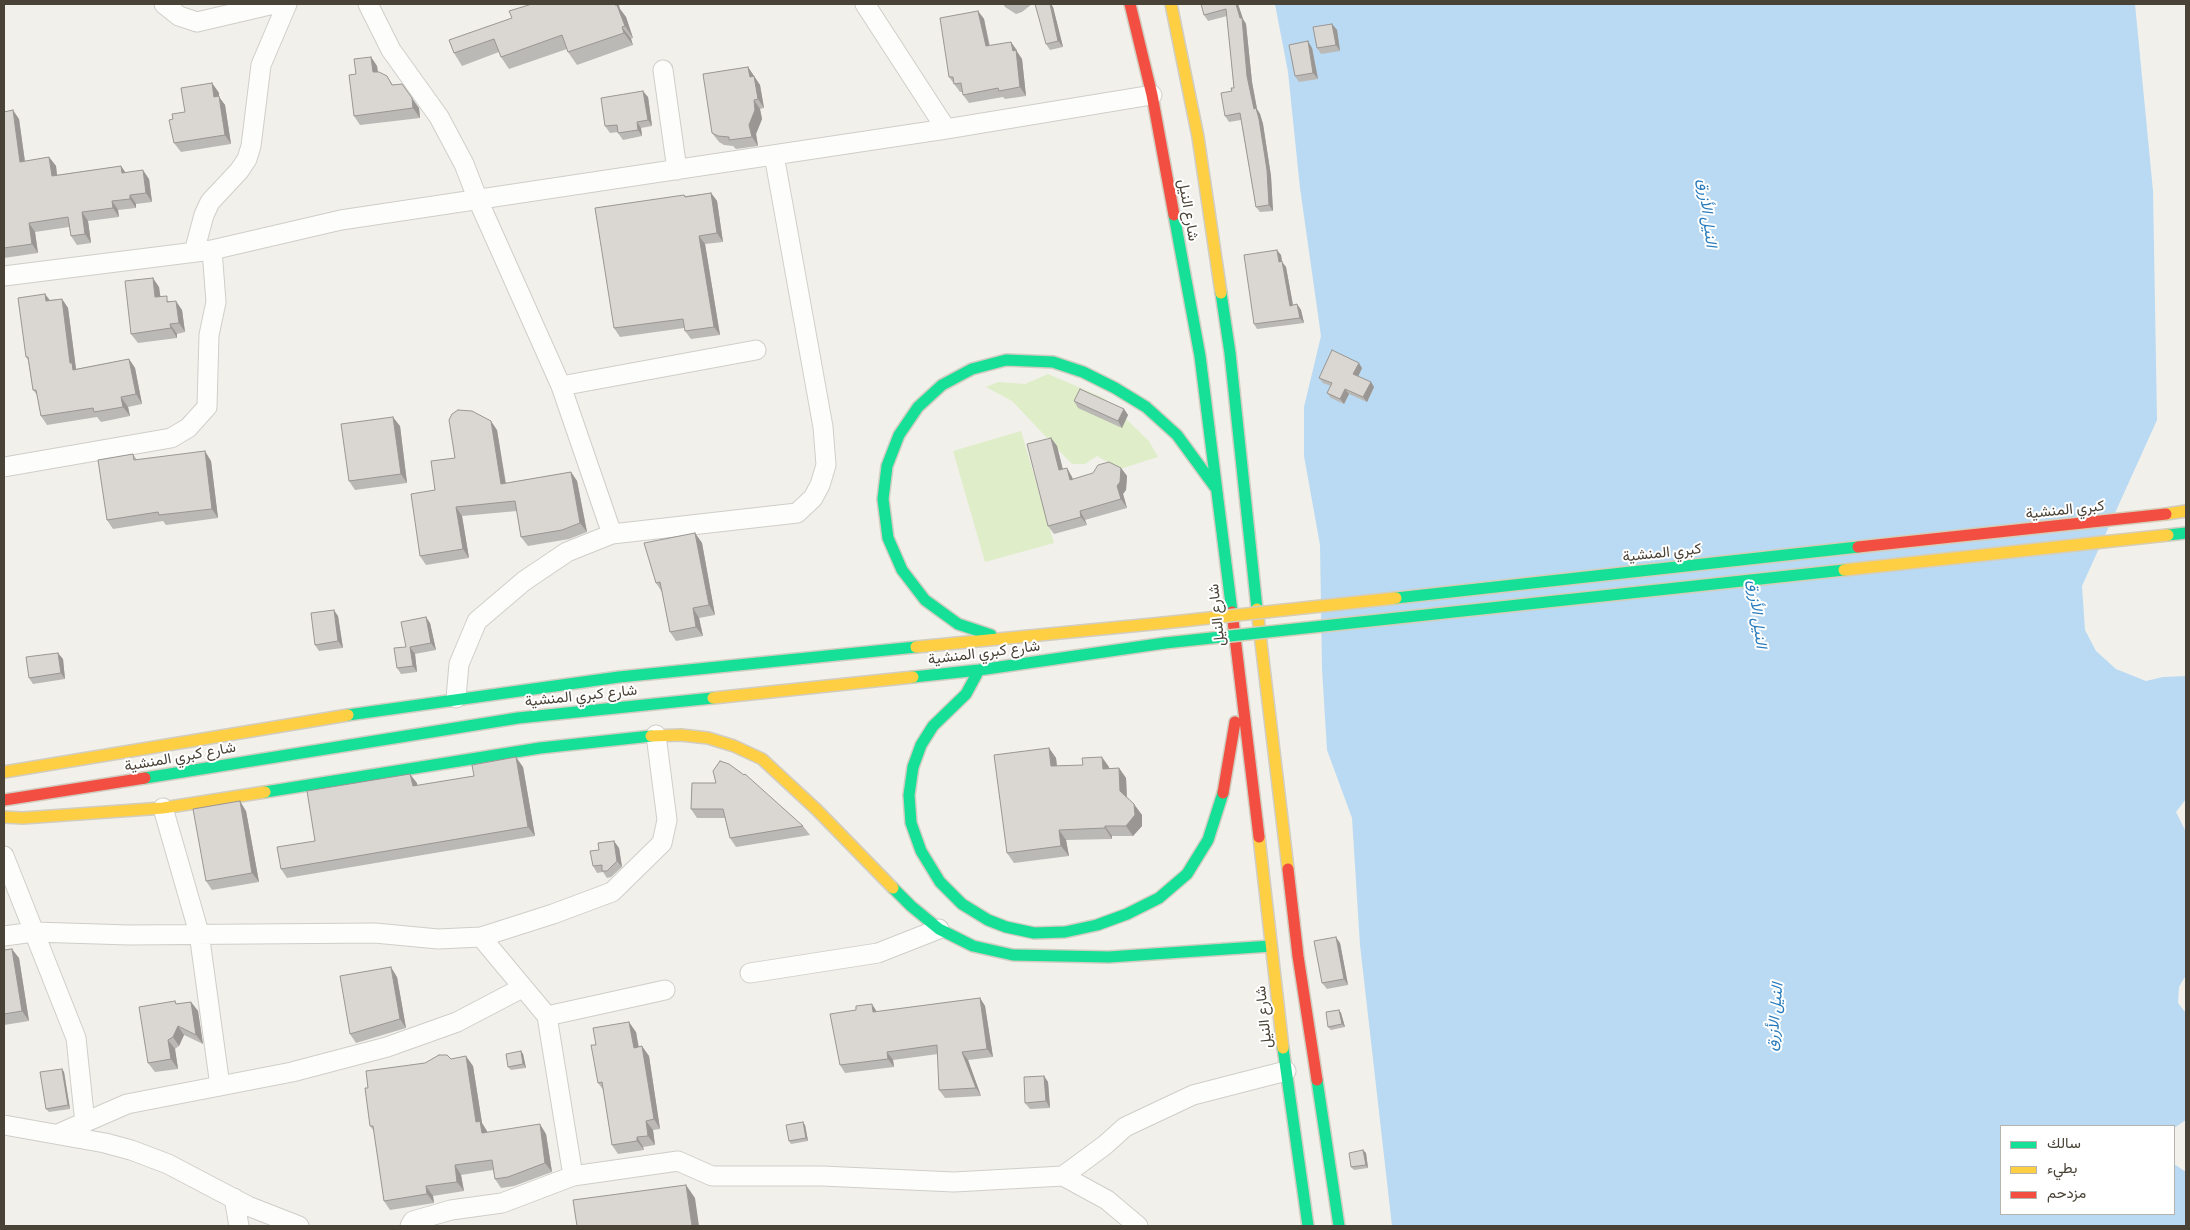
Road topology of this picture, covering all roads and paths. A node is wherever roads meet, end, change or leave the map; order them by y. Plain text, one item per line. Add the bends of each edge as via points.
1 (164, 4) edge
2 (274, 4) edge
3 (287, 4) edge
4 (368, 4) edge
5 (865, 4) edge
6 (1130, 4) edge
7 (1171, 4) edge
8 (663, 70) dead end
9 (1152, 95) junction
10 (946, 130) junction
11 (774, 155) junction
12 (677, 170) junction
13 (478, 200) junction
14 (203, 251) junction
15 (4, 276) edge
16 (756, 350) dead end
17 (561, 386) junction
18 (4, 467) edge
19 (1217, 490) junction
20 (2186, 511) edge
21 (2186, 533) edge
22 (612, 534) junction
23 (1162, 623) joint
24 (1000, 638) junction
25 (979, 670) junction
26 (1240, 689) junction
27 (456, 698) junction
28 (656, 735) junction
29 (4, 772) edge
30 (4, 800) edge
31 (163, 808) junction
32 (4, 817) edge
33 (4, 856) edge
34 (938, 929) junction
35 (34, 932) junction
36 (199, 933) junction
37 (4, 936) edge
38 (481, 937) junction
39 (1271, 946) junction
40 (750, 973) dead end
41 (522, 988) junction
42 (665, 990) dead end
43 (547, 1016) junction
44 (1286, 1071) junction
45 (220, 1086) junction
46 (85, 1123) junction
47 (4, 1125) edge
48 (58, 1134) junction
49 (573, 1176) junction
50 (1063, 1176) junction
51 (234, 1198) junction
52 (239, 1226) edge
53 (299, 1226) edge
54 (410, 1226) edge
55 (1138, 1226) edge
56 (1308, 1226) edge
57 (1339, 1226) edge

1 - 2 street via 179,16 197,22
3 - 14 street via 261,65 247,160 210,202 204,215
4 - 13 street via 391,50 453,140
5 - 10 street
6 - 9 main road, شارع النيل
7 - 57 main road, شارع النيل via 1198,137 1230,353 1298,956
8 - 12 street
9 - 10 street
9 - 19 main road, شارع النيل via 1200,356
10 - 11 street
11 - 12 street
11 - 22 street via 823,427 826,465 820,485 813,498 796,513
12 - 13 street
13 - 14 street via 341,220
13 - 17 street
14 - 15 street
14 - 18 street via 216,302 209,335 207,407 188,428 171,438
16 - 17 street
17 - 22 street
19 - 24 main road via 1177,435 1146,407 1082,372 1054,362 1006,360 972,369 942,385 918,406 899,435 887,466 883,499 888,538 902,570 925,600 958,624
19 - 26 main road, شارع النيل
20 - 23 main road, كبري المنشية, bridge
21 - 25 main road, شارع كبري المنشية, bridge via 1165,643
22 - 27 street via 567,552 524,581 477,622 459,664
23 - 24 main road, شارع كبري المنشية
24 - 27 main road, شارع كبري المنشية via 619,677
25 - 26 main road via 966,694 933,726 921,745 909,795 912,823 921,851 935,875 962,904 988,920 1034,933 1065,932 1127,914 1159,898 1187,874 1208,840 1217,815
25 - 30 main road, شارع كبري المنشية via 518,718
26 - 39 main road, شارع النيل
27 - 29 main road, شارع كبري المنشية
28 - 31 main road via 540,748
28 - 34 main road via 708,738 762,759
28 - 38 street via 667,820 662,843 612,892
31 - 32 main road
31 - 36 street
33 - 35 street
34 - 39 main road via 973,946 1013,955 1109,957
34 - 40 street via 878,952
35 - 36 street
35 - 37 street
35 - 46 street via 76,1038
36 - 38 street via 375,933 438,939
36 - 45 street
38 - 41 street
39 - 44 main road, شارع النيل
41 - 43 street
41 - 45 street via 457,1022 388,1046 292,1072
42 - 43 street
43 - 49 street
44 - 50 street via 1193,1094 1125,1127
44 - 56 main road, شارع النيل
45 - 46 street via 127,1104
46 - 48 street
47 - 48 street
48 - 51 street via 132,1150 168,1164
49 - 50 street via 678,1162 712,1176 822,1176 954,1182
49 - 54 street via 502,1203 451,1210 412,1221
50 - 55 street via 1107,1200
51 - 52 street
51 - 53 street

